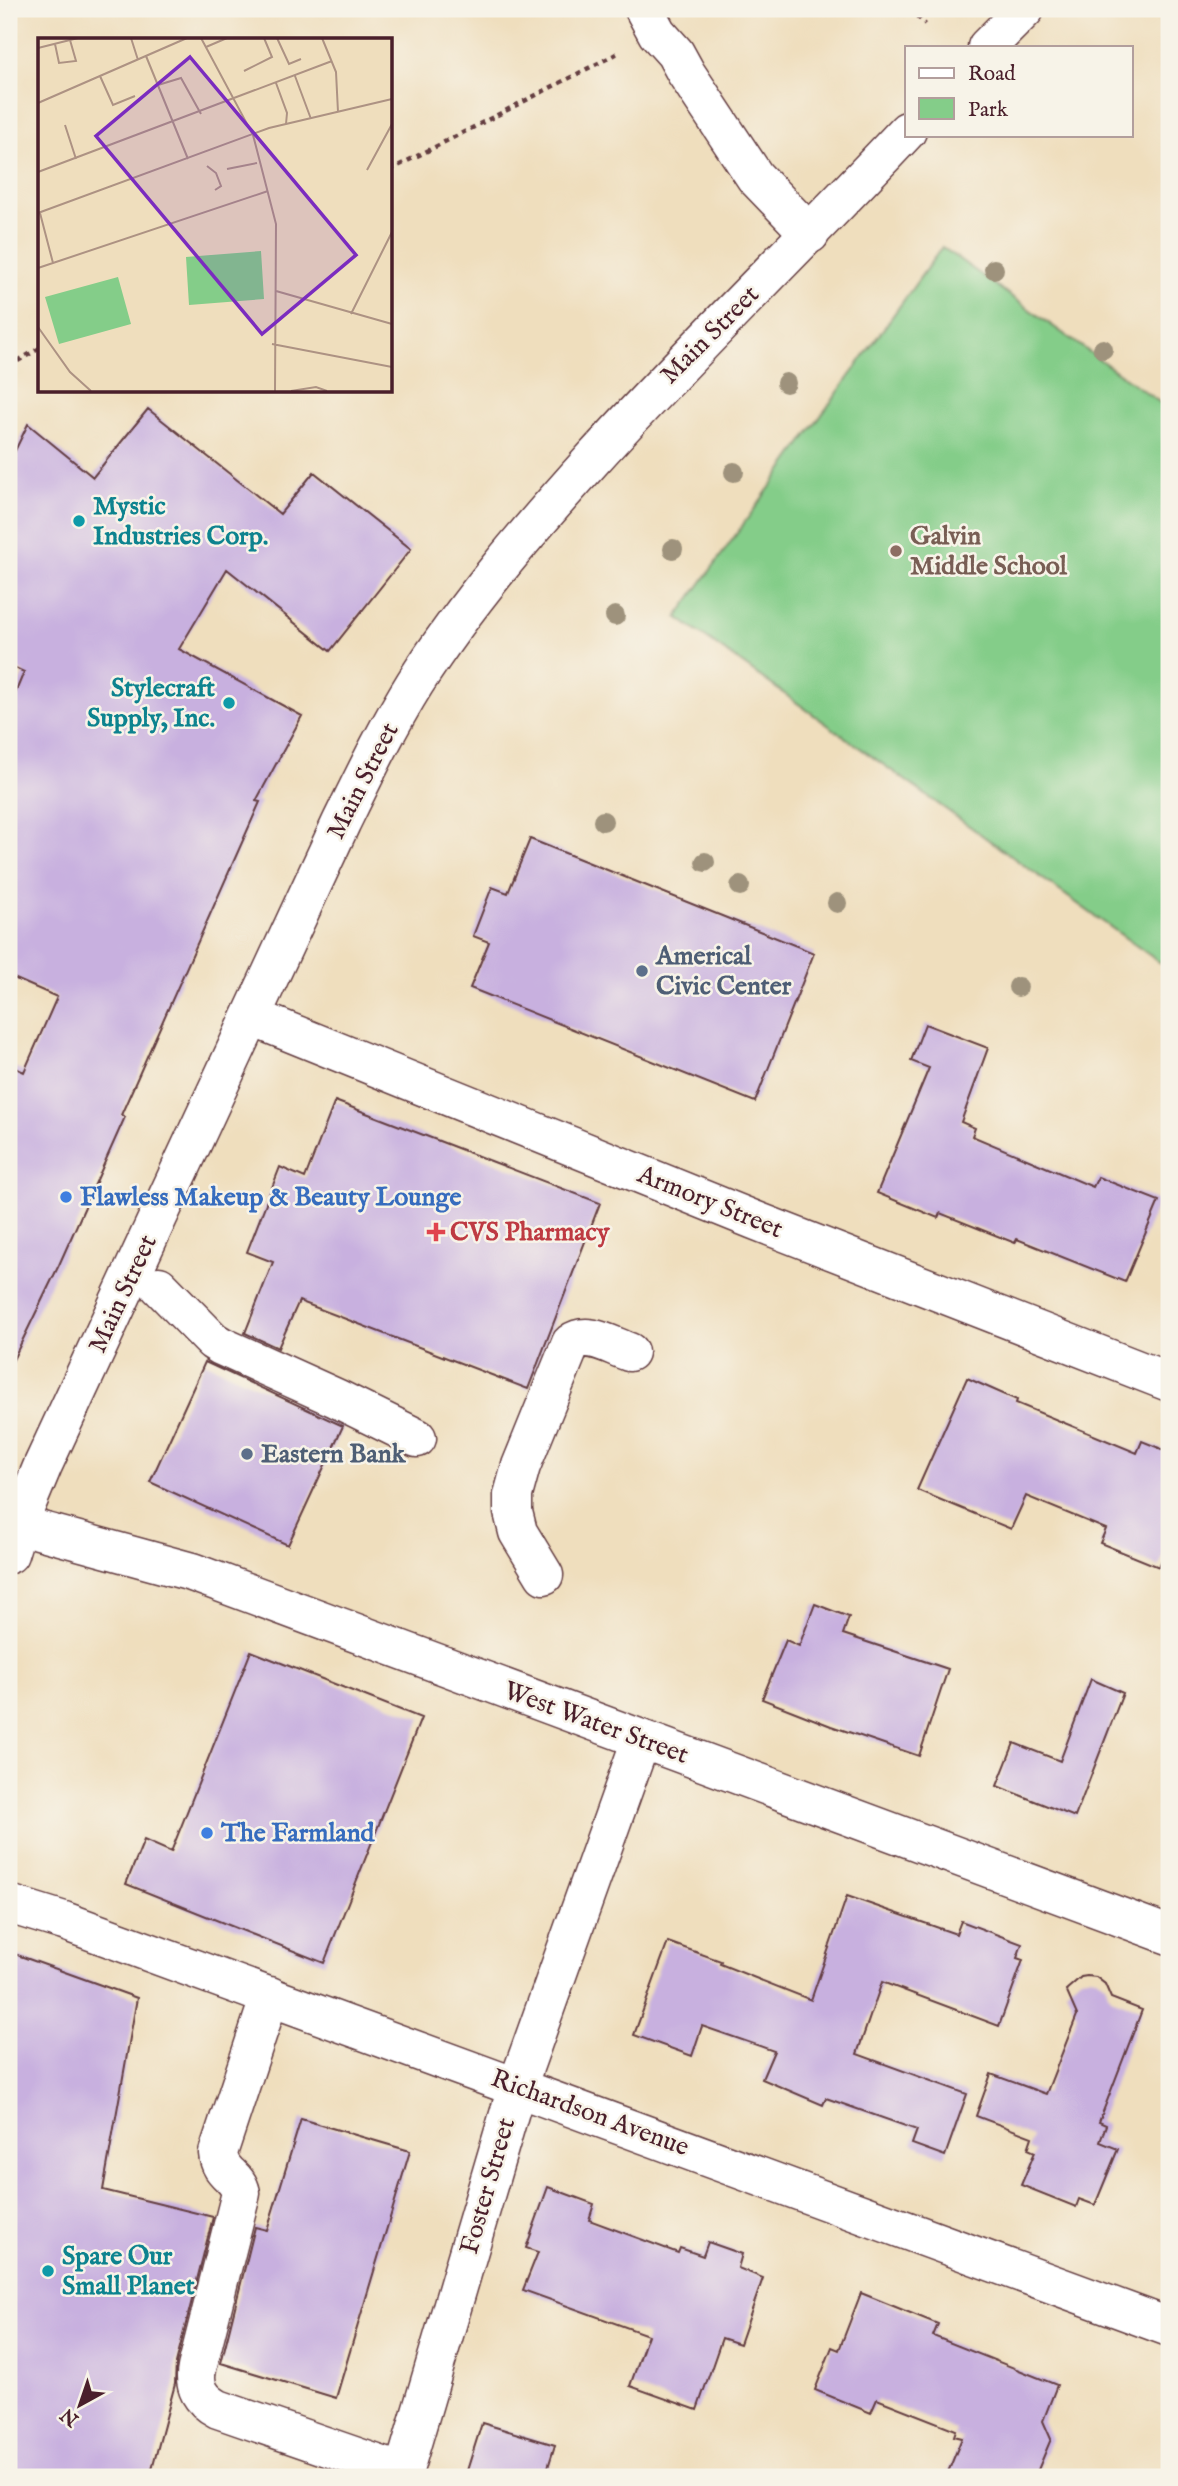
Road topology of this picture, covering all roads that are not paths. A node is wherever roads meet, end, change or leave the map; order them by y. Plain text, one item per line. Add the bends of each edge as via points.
1 (1025, 9) edge
2 (651, 21) edge
3 (989, 46) edge
4 (905, 133) edge
5 (810, 234) junction
6 (252, 1017) junction
7 (159, 1286) dead end
8 (629, 1352) dead end
9 (1169, 1382) edge
10 (417, 1438) dead end
11 (12, 1534) edge
12 (544, 1575) dead end
13 (641, 1740) junction
14 (9, 1904) edge
15 (1169, 1935) edge
16 (270, 1996) junction
17 (517, 2087) junction
18 (1169, 2327) edge
19 (402, 2475) edge

1 - 3 street
2 - 5 street via 755,177
4 - 5 street, Main Street
5 - 6 street, Main Street via 663,382 564,491 442,644 366,772
6 - 9 street, Armory Street
6 - 11 street, Main Street
7 - 10 street via 222,1346
8 - 12 street via 589,1337 571,1343 521,1466 513,1517
11 - 13 street, West Water Street via 192,1572
13 - 15 street, West Water Street
13 - 17 street, Foster Street
14 - 16 street, Richardson Avenue
16 - 17 street, Richardson Avenue
16 - 19 street via 218,2153 220,2166 237,2182 241,2193 197,2368 197,2386 218,2409
17 - 18 street, Richardson Avenue
17 - 19 street, Foster Street

